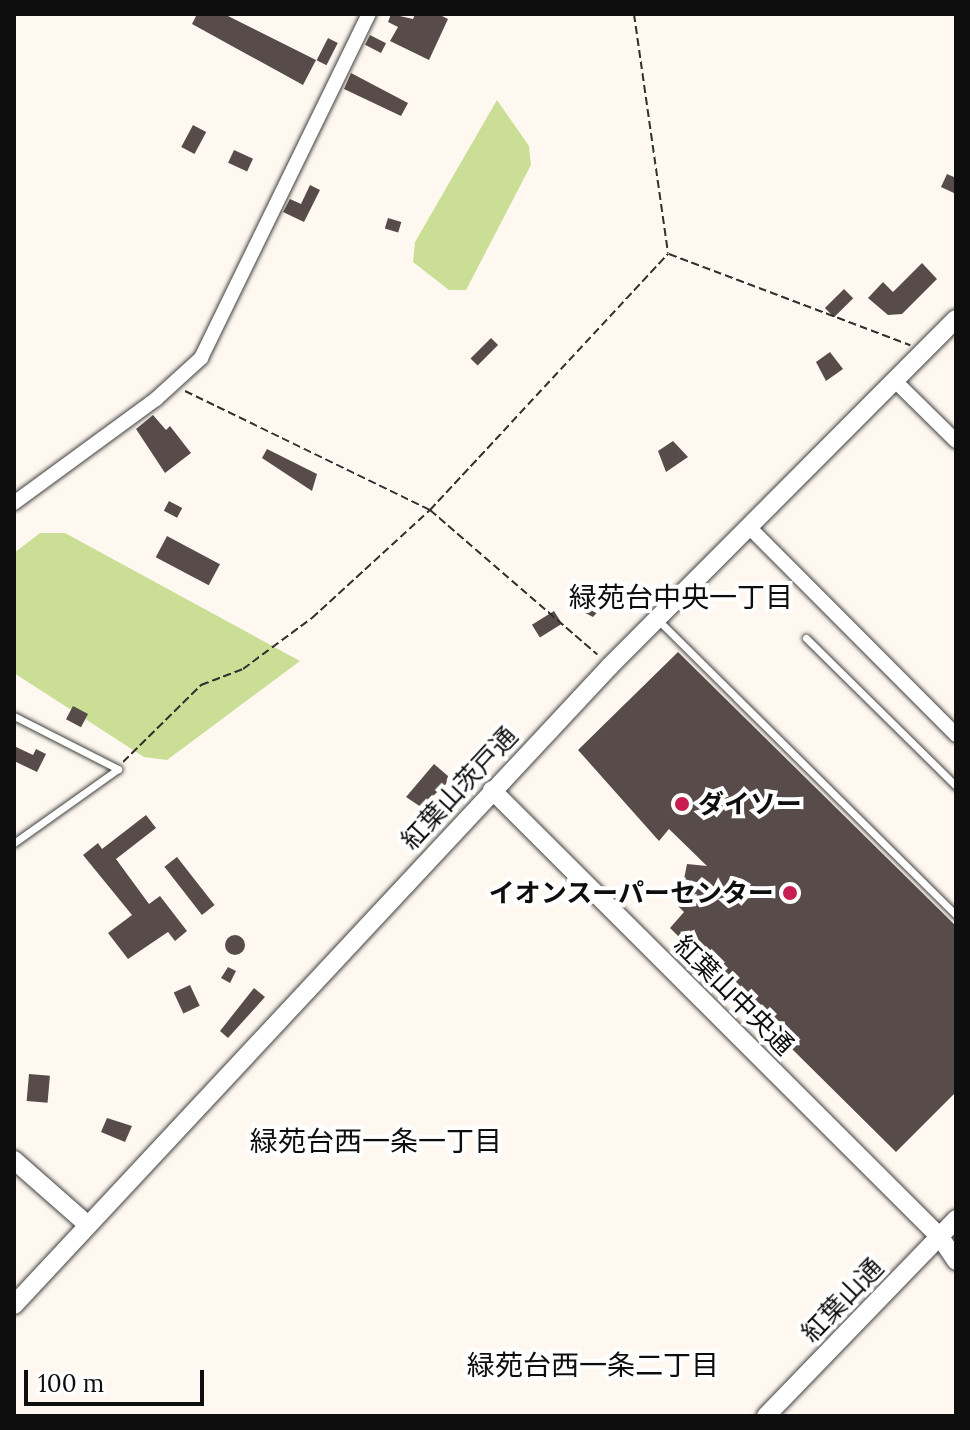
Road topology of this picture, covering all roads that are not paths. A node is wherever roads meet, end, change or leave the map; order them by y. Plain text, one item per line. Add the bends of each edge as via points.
1 (369, 14) edge
2 (953, 328) edge
3 (894, 380) junction
4 (956, 441) edge
5 (14, 503) edge
6 (748, 526) junction
7 (657, 618) junction
8 (806, 638) dead end
9 (14, 716) edge
10 (956, 735) edge
11 (956, 786) edge
12 (492, 790) junction
13 (14, 843) edge
14 (956, 915) edge
15 (14, 1160) edge
16 (956, 1219) edge
17 (88, 1225) junction
18 (940, 1237) junction
19 (956, 1261) edge
20 (14, 1305) edge
21 (766, 1416) edge

1 - 5 street via 201,358
2 - 3 street, 紅葉山茨戸通
3 - 4 street
3 - 6 street, 紅葉山茨戸通
6 - 7 street, 紅葉山茨戸通
6 - 10 street
7 - 12 street, 紅葉山茨戸通
7 - 14 lane
8 - 11 lane
9 - 13 lane via 118,769
12 - 17 street, 紅葉山茨戸通
12 - 18 street, 紅葉山中央通
15 - 17 street
16 - 18 street, 紅葉山通
17 - 20 street, 紅葉山茨戸通
18 - 19 street, 紅葉山中央通
18 - 21 street, 紅葉山通

